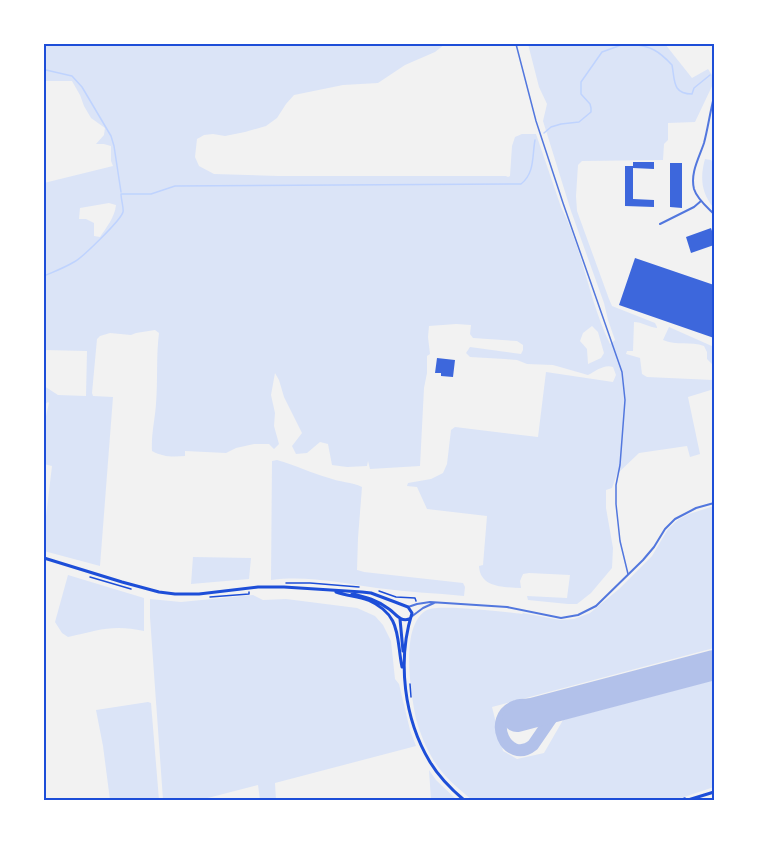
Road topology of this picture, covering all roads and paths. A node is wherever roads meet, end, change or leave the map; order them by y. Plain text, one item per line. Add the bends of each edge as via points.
1 (516, 44) edge
2 (714, 97) edge
3 (701, 201) junction
4 (714, 214) edge
5 (660, 224) dead end
6 (714, 503) edge
7 (44, 558) edge
8 (628, 575) junction
9 (332, 590) junction
10 (342, 591) junction
11 (416, 598) dead end
12 (437, 603) junction
13 (417, 604) junction
14 (403, 608) junction
15 (399, 618) junction
16 (411, 618) junction
17 (404, 659) junction
18 (403, 672) junction
19 (409, 681) dead end
20 (412, 698) dead end
21 (714, 792) edge
22 (464, 801) edge
23 (688, 801) edge

1 - 8 lane via 536,122 622,372 625,400 616,504
2 - 3 street via 695,167 695,192
3 - 4 street
3 - 5 street
6 - 8 street via 696,507 675,519
7 - 9 main road via 149,590 175,594 258,587
8 - 12 street via 596,606 570,617
9 - 10 main road
9 - 18 main road via 367,600 388,614 396,626
10 - 14 main road via 371,593
10 - 15 main road via 372,598
11 - 13 path
12 - 13 street
12 - 16 street
13 - 14 street
14 - 15 main road
14 - 16 main road via 412,611
15 - 16 main road
15 - 17 main road
16 - 17 main road
17 - 18 main road
18 - 22 main road via 423,751
19 - 20 path
21 - 23 main road

